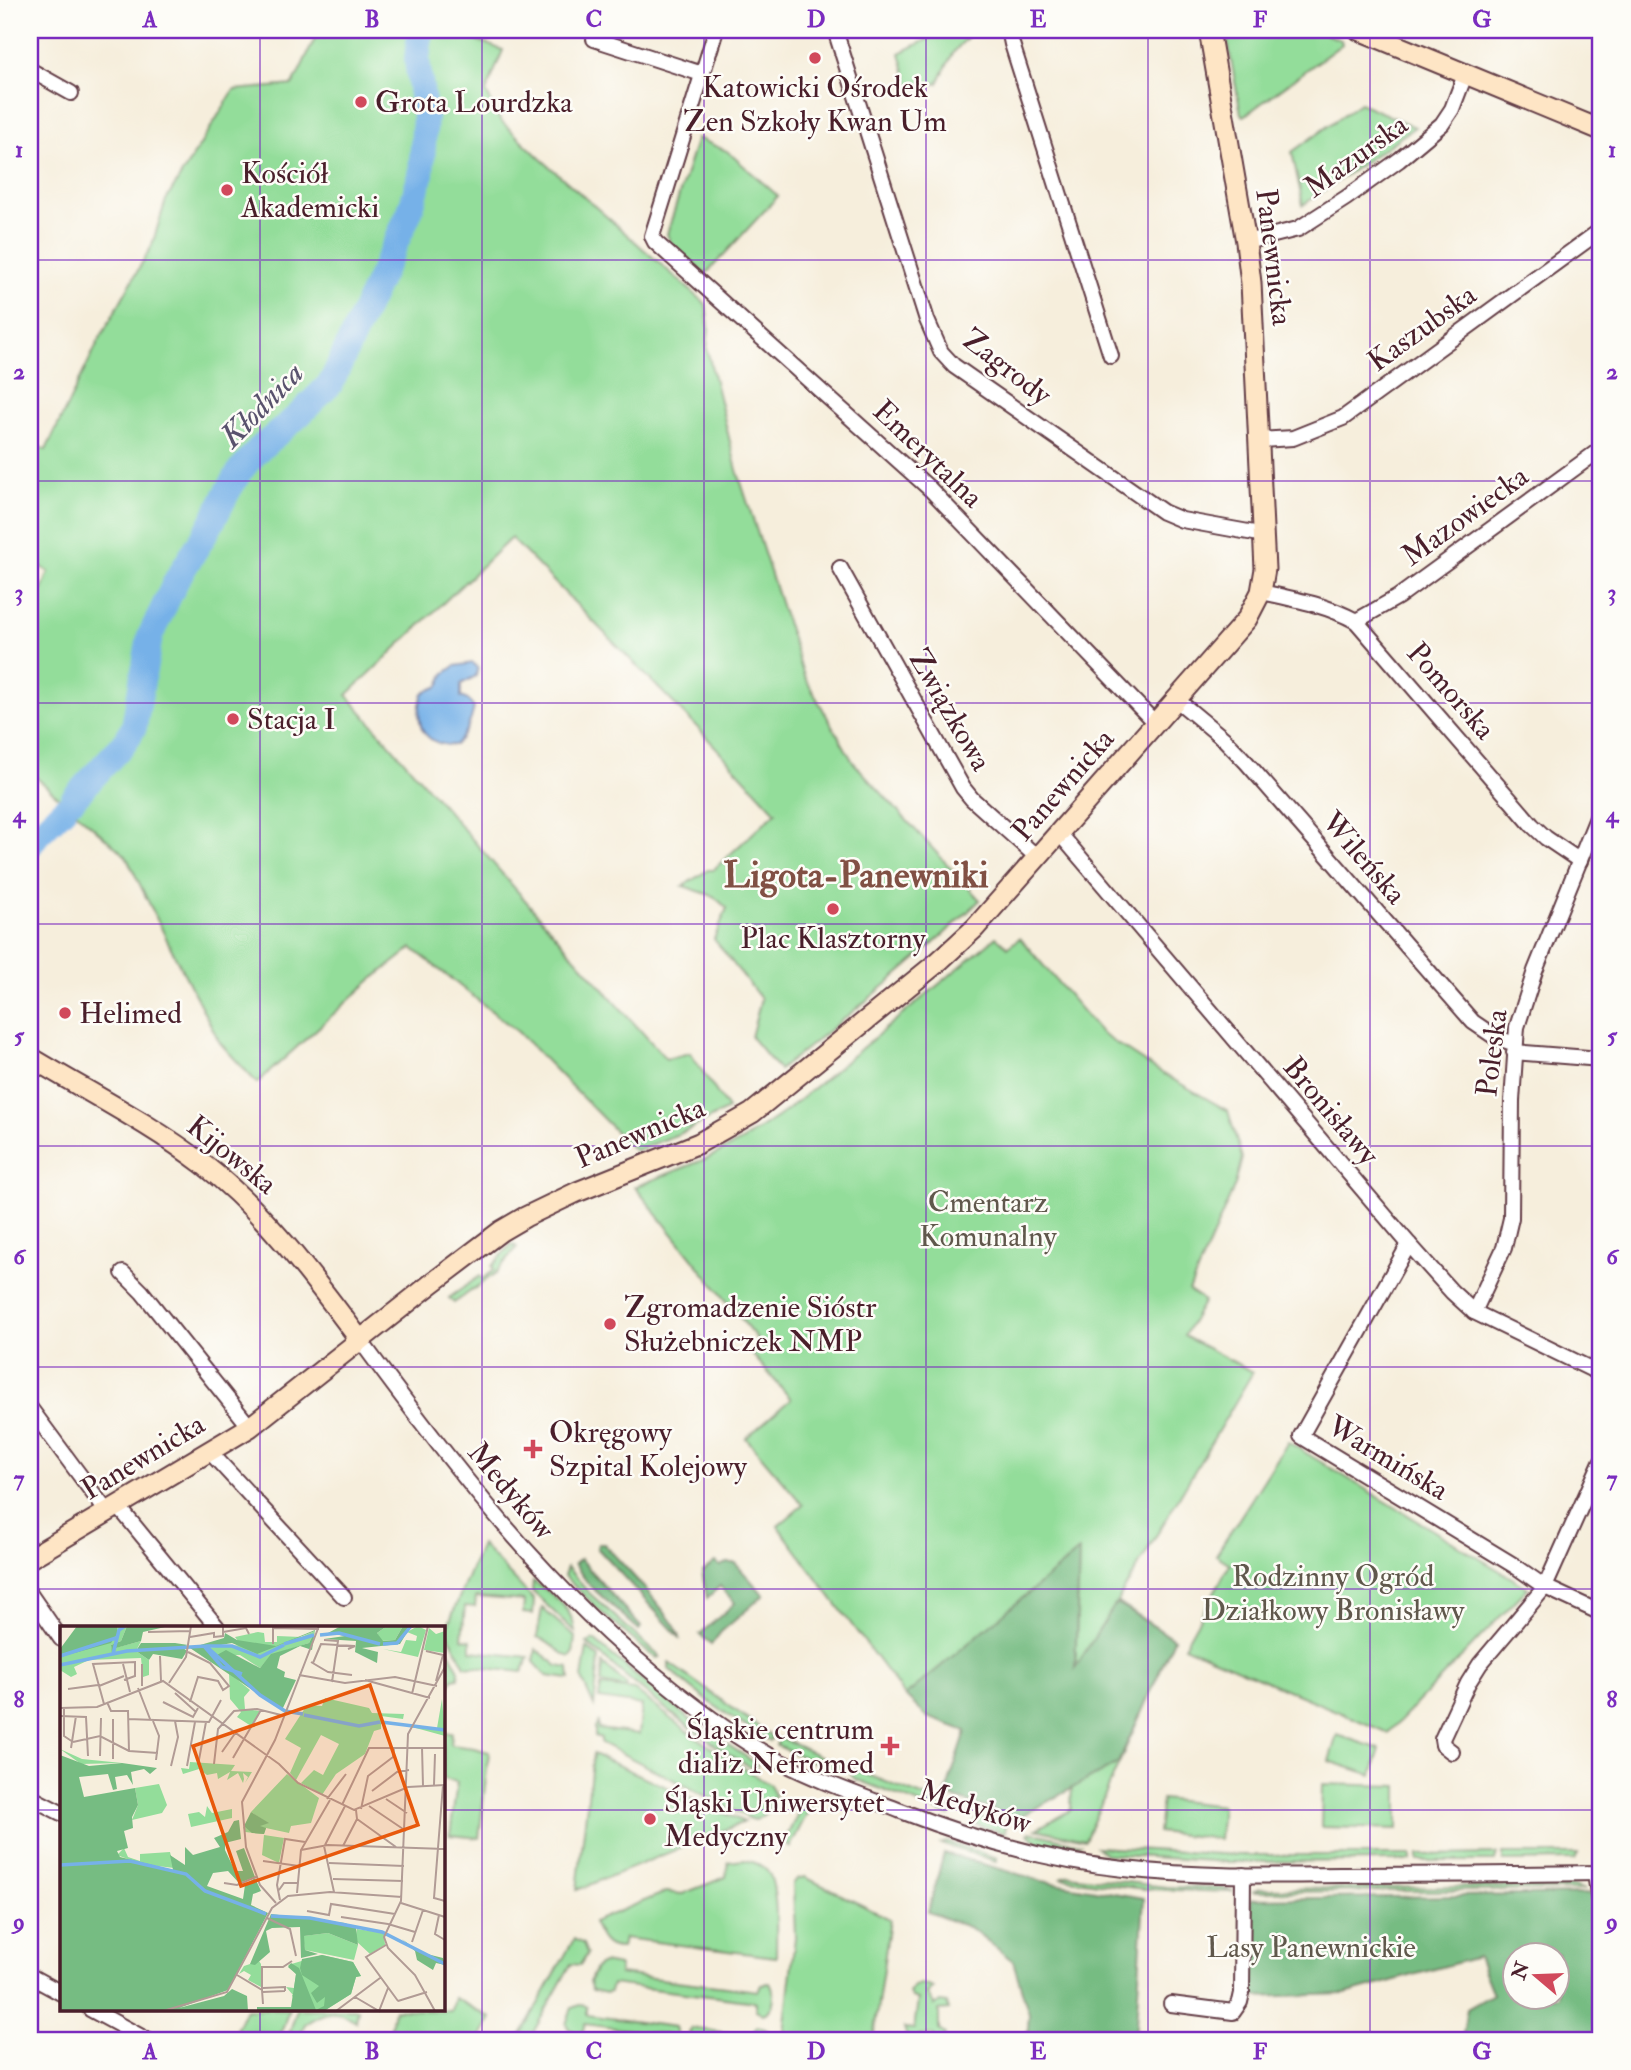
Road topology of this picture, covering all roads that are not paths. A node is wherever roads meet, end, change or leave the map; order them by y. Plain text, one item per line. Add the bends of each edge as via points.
1 (716, 30) edge
2 (835, 30) edge
3 (1009, 30) edge
4 (1210, 30) edge
5 (1359, 30) edge
6 (594, 39) dead end
7 (30, 71) edge
8 (702, 74) junction
9 (1465, 75) junction
10 (71, 93) dead end
11 (1601, 130) edge
12 (1601, 230) edge
13 (1246, 242) junction
14 (1111, 356) dead end
15 (1260, 440) junction
16 (1601, 450) edge
17 (1265, 536) junction
18 (840, 568) dead end
19 (1262, 592) junction
20 (1356, 621) junction
21 (1177, 700) junction
22 (1156, 724) junction
23 (1601, 808) edge
24 (1060, 834) junction
25 (1038, 859) junction
26 (1580, 861) junction
27 (1515, 1048) junction
28 (30, 1058) edge
29 (1601, 1059) edge
30 (1409, 1244) junction
31 (123, 1273) dead end
32 (1474, 1312) junction
33 (360, 1340) junction
34 (1601, 1374) edge
35 (30, 1408) edge
36 (250, 1427) junction
37 (210, 1452) junction
38 (1601, 1462) edge
39 (113, 1509) junction
40 (30, 1558) edge
41 (1545, 1587) junction
42 (30, 1594) edge
43 (344, 1597) dead end
44 (1601, 1613) edge
45 (216, 1626) edge
46 (60, 1638) edge
47 (1452, 1752) dead end
48 (30, 1797) edge
49 (60, 1812) edge
50 (1598, 1873) edge
51 (1243, 1875) junction
52 (1601, 1915) edge
53 (30, 1976) edge
54 (60, 1992) edge
55 (1171, 2004) dead end
56 (92, 2010) edge
57 (147, 2040) edge

1 - 8 street
2 - 17 street, Zagrody via 912,277 941,352 954,366 1163,512
3 - 14 street
4 - 13 street, Panewnicka
5 - 9 street
6 - 8 street
7 - 10 street
8 - 22 street, Emerytalna via 654,239 930,489
9 - 11 street
9 - 13 street, Mazurska via 1442,124 1399,160 1298,229
12 - 15 street, Kaszubska via 1343,418 1293,438
13 - 15 street, Panewnicka
15 - 17 street, Panewnicka
16 - 20 street, Mazowiecka via 1398,597
17 - 19 street, Panewnicka
18 - 25 street, Związkowa via 963,788
19 - 20 street, Pomorska via 1308,602
19 - 21 street, Panewnicka via 1247,619
20 - 26 street, Pomorska via 1532,825
21 - 22 street, Panewnicka
21 - 27 street, Wileńska via 1247,763 1473,1022
22 - 24 street, Panewnicka
23 - 26 street, Poleska
24 - 25 street, Panewnicka
24 - 30 street, Bronisławy
25 - 33 street, Panewnicka via 938,962 752,1113 699,1143 524,1217
26 - 27 street, Poleska via 1526,996
27 - 29 street, Wileńska
27 - 32 street, Poleska via 1510,1226
28 - 33 street, Kijowska via 173,1143 222,1180 263,1218
30 - 32 street, Bronisławy
30 - 41 street, Warmińska via 1301,1436
31 - 36 street, Panewnicka
32 - 34 street, Bronisławy
33 - 36 street, Panewnicka
33 - 51 street, Medyków via 462,1475 548,1576 625,1649 737,1737 845,1790 938,1825 1042,1856 1126,1870
35 - 39 street
36 - 37 street, Panewnicka
37 - 39 street, Panewnicka
37 - 43 street
38 - 41 street
39 - 40 street, Panewnicka
39 - 45 street
41 - 44 street, Warmińska
41 - 47 street via 1468,1682 1442,1739
42 - 46 street
48 - 49 street
50 - 51 street, Medyków
50 - 52 street, Medyków
51 - 55 street via 1240,2002 1233,2012
53 - 54 street
56 - 57 street

